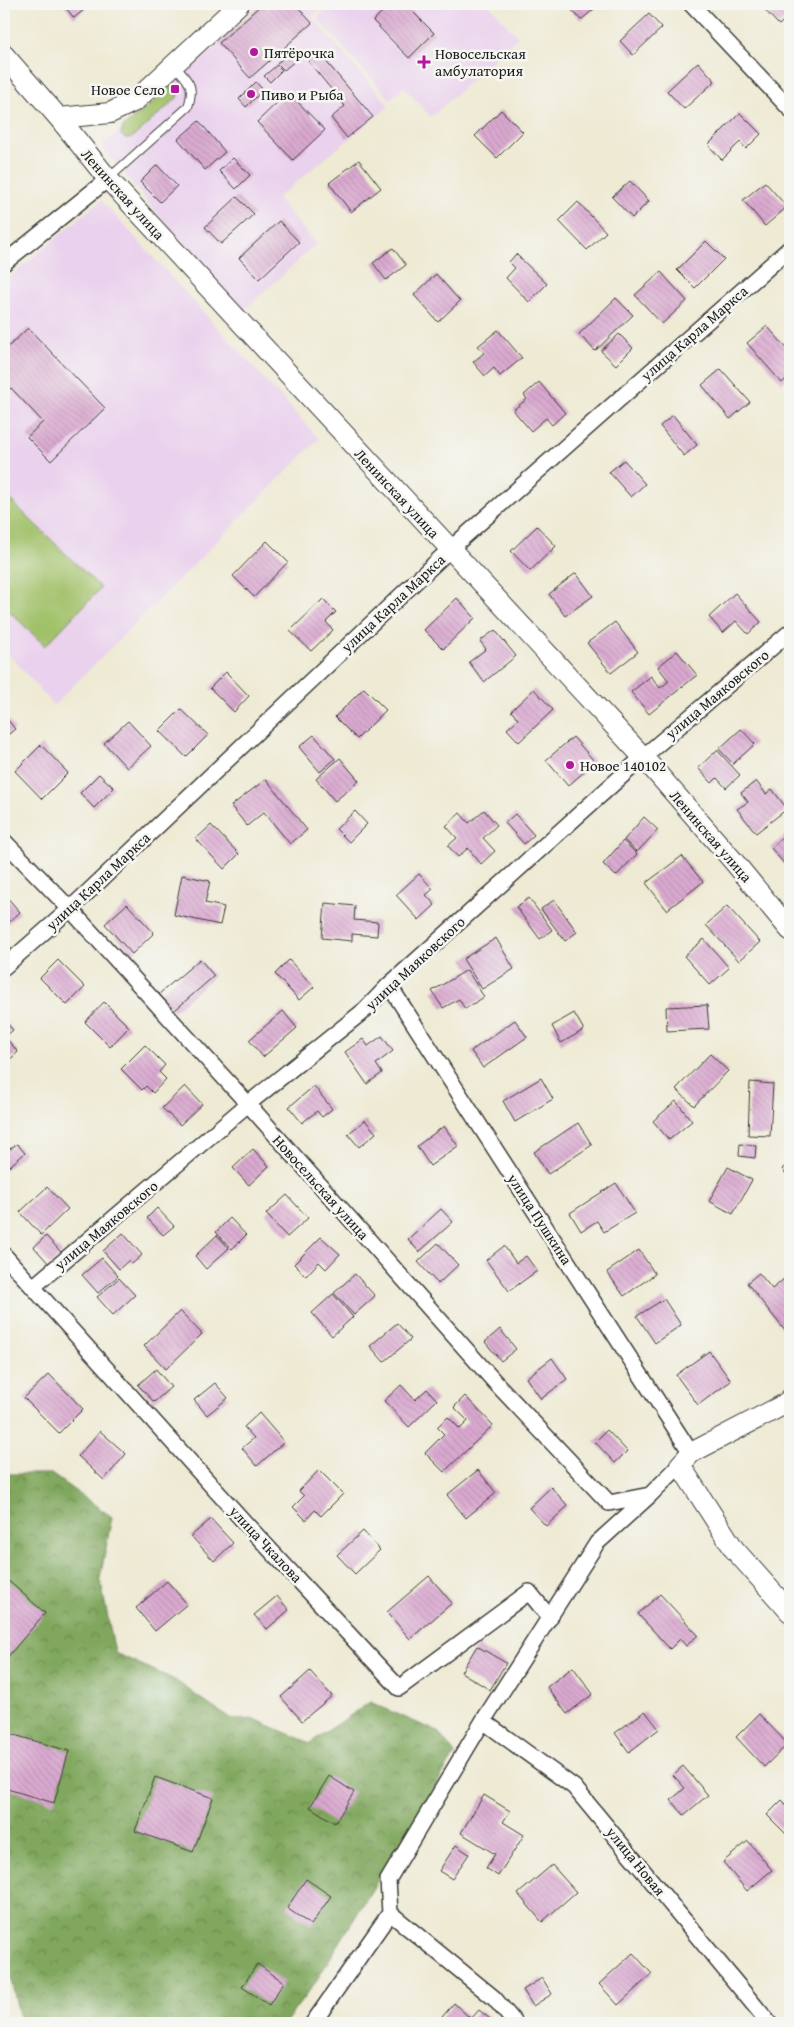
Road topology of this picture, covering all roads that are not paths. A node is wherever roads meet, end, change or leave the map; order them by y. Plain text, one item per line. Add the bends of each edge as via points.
1 (239, 4) edge
2 (691, 4) edge
3 (4, 55) edge
4 (173, 64) junction
5 (790, 109) edge
6 (59, 118) junction
7 (108, 179) junction
8 (790, 248) edge
9 (4, 263) edge
10 (449, 550) junction
11 (790, 632) edge
12 (643, 757) junction
13 (4, 841) edge
14 (70, 908) junction
15 (790, 930) edge
16 (4, 967) edge
17 (389, 985) junction
18 (248, 1104) junction
19 (4, 1255) edge
20 (33, 1287) junction
21 (790, 1399) edge
22 (685, 1459) junction
23 (650, 1495) junction
24 (790, 1612) edge
25 (550, 1618) junction
26 (483, 1721) junction
27 (390, 1913) junction
28 (313, 2023) edge
29 (515, 2023) edge
30 (769, 2023) edge

1 - 4 street
2 - 5 street
3 - 6 street, Ленинская улица
4 - 6 street via 135,101 110,113
4 - 7 lane via 190,83 192,94 188,107
6 - 7 street, Ленинская улица
7 - 9 street
7 - 10 street, Ленинская улица
8 - 10 street, улица Карла Маркса
10 - 12 street, Ленинская улица
10 - 14 street, улица Карла Маркса
11 - 12 street, улица Маяковского
12 - 15 street, Ленинская улица
12 - 17 street, улица Маяковского
13 - 14 street, Новосельская улица
14 - 16 street, улица Карла Маркса
14 - 18 street, Новосельская улица
17 - 18 street, улица Маяковского via 366,1009
17 - 22 street, улица Пушкина
18 - 20 street, улица Маяковского
18 - 23 street, Новосельская улица via 494,1381 609,1503
19 - 20 street, улица Чкалова
20 - 25 street, улица Чкалова via 399,1688 529,1592
21 - 22 street
22 - 23 street
22 - 24 street via 734,1549
23 - 25 street via 598,1543
25 - 26 street
26 - 27 street via 388,1880
26 - 30 street, улица Новая via 574,1786
27 - 28 street
27 - 29 street via 494,1998

